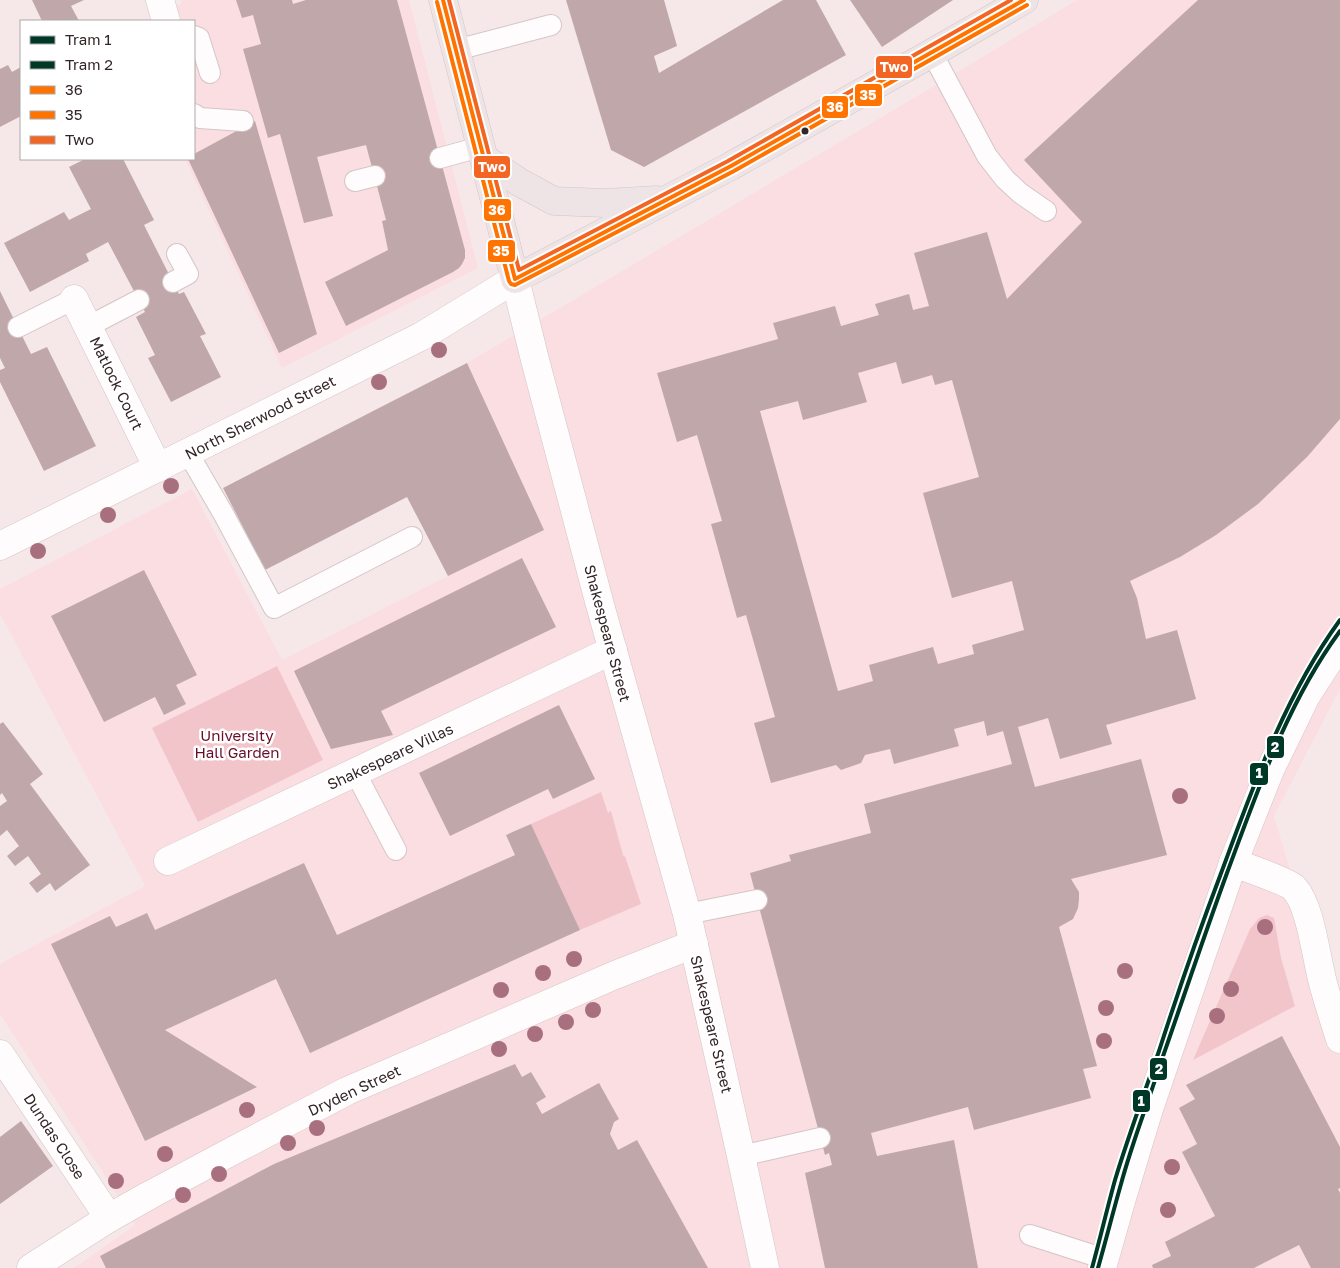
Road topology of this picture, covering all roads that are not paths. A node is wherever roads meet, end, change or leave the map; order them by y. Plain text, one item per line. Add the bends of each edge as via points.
1 (160, 0) edge
2 (443, 0) edge
3 (1024, 0) edge
4 (166, 20) edge
5 (550, 25) dead end
6 (195, 36) edge
7 (456, 50) junction
8 (932, 54) junction
9 (210, 73) dead end
10 (195, 115) edge
11 (243, 121) dead end
12 (482, 153) junction
13 (440, 158) dead end
14 (374, 176) dead end
15 (355, 180) dead end
16 (666, 199) junction
17 (1046, 210) dead end
18 (177, 254) dead end
19 (515, 279) junction
20 (173, 282) dead end
21 (74, 298) joint
22 (139, 300) dead end
23 (89, 326) junction
24 (18, 327) dead end
25 (188, 453) junction
26 (158, 468) junction
27 (412, 537) dead end
28 (0, 546) edge
29 (1340, 643) edge
30 (613, 650) junction
31 (355, 772) junction
32 (396, 850) dead end
33 (168, 861) dead end
34 (1233, 864) junction
35 (757, 900) dead end
36 (687, 914) junction
37 (694, 944) junction
38 (1340, 1039) edge
39 (0, 1054) edge
40 (820, 1138) dead end
41 (741, 1156) junction
42 (109, 1218) junction
43 (1030, 1235) dead end
44 (1104, 1263) edge
45 (31, 1268) edge
46 (765, 1268) edge

1 - 4 street
2 - 7 main road, Shakespeare Street
3 - 8 main road
5 - 7 lane
6 - 9 lane via 199,38
7 - 12 main road, Shakespeare Street
8 - 16 main road
8 - 17 lane via 987,156 1020,193
10 - 11 lane via 200,118
12 - 13 lane
12 - 16 main road via 520,182 554,201 605,203
12 - 19 main road, Shakespeare Street
14 - 15 lane
16 - 19 main road
18 - 20 lane via 188,274
19 - 25 street, North Sherwood Street via 422,336
19 - 30 street, Shakespeare Street
21 - 23 street, Matlock Court
21 - 24 lane
22 - 23 lane
23 - 26 street, Matlock Court
25 - 26 street, North Sherwood Street
25 - 27 lane via 274,608
26 - 28 street, North Sherwood Street
29 - 34 street via 1306,696 1270,770
30 - 31 street, Shakespeare Villas
30 - 36 street, Shakespeare Street
31 - 32 lane
31 - 33 street, Shakespeare Villas
34 - 38 street via 1292,886 1300,897
34 - 44 street via 1149,1109
35 - 36 lane
36 - 37 street, Shakespeare Street
37 - 41 street, Shakespeare Street
37 - 42 street, Dryden Street via 347,1091
39 - 42 street, Dundas Close
40 - 41 lane
41 - 46 street, Shakespeare Street
42 - 45 street, Dryden Street
43 - 44 lane

